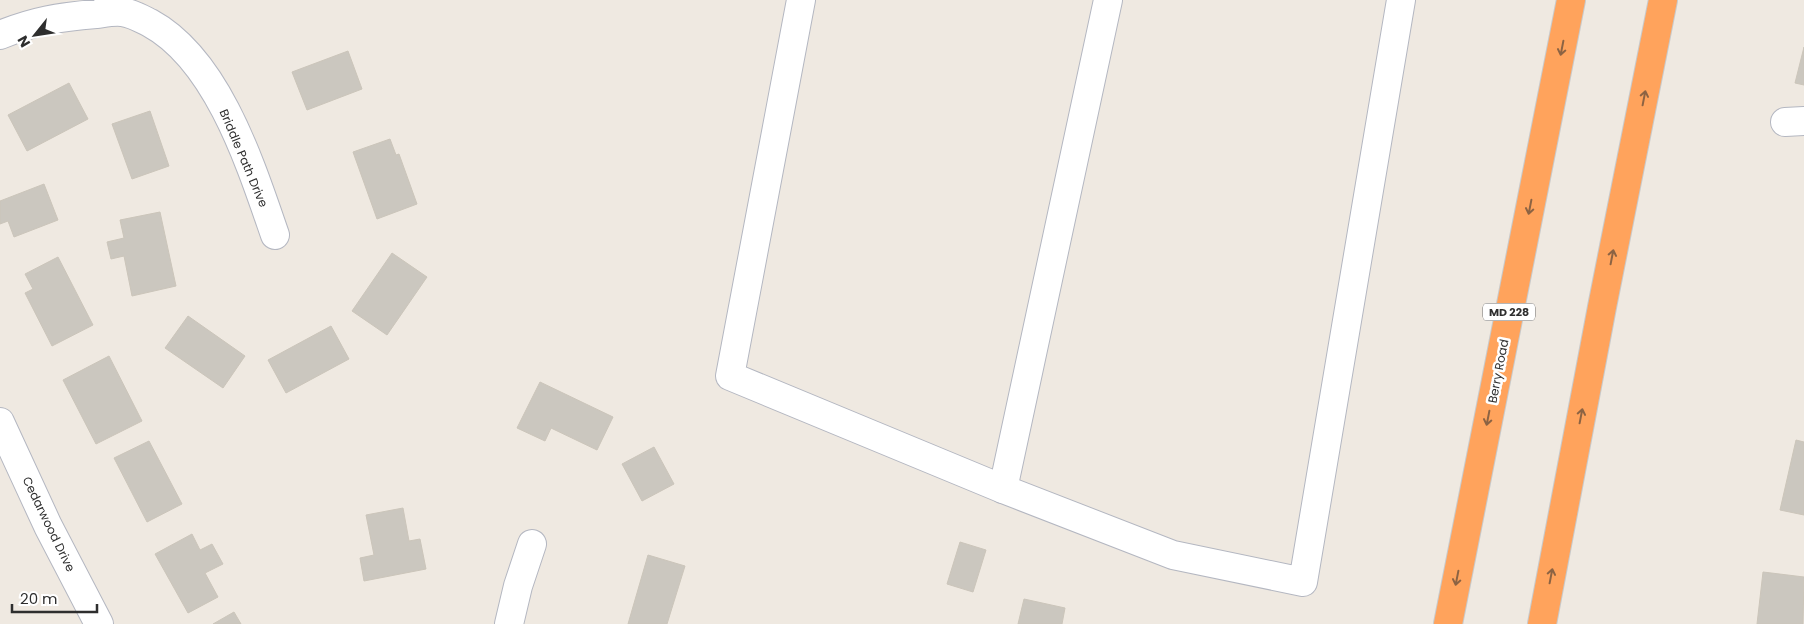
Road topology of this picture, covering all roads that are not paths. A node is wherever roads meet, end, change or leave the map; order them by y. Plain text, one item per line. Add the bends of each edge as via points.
1 (801, 0) edge
2 (1108, 0) edge
3 (1401, 0) edge
4 (1571, 0) edge
5 (1663, 0) edge
6 (0, 35) edge
7 (275, 235) dead end
8 (0, 422) edge
9 (1003, 489) junction
10 (532, 544) dead end
11 (99, 624) edge
12 (509, 624) edge
13 (1448, 624) edge
14 (1542, 624) edge

1 - 9 street via 730,376
2 - 9 street
3 - 9 street via 1303,582 1173,555
4 -> 13 highway, Berry Road / MD 228
14 -> 5 highway
6 - 7 street, Briddle Path Drive via 24,25 62,16 122,12 162,29 193,58 229,116
8 - 11 street, Cedarwood Drive via 48,526
10 - 12 street

